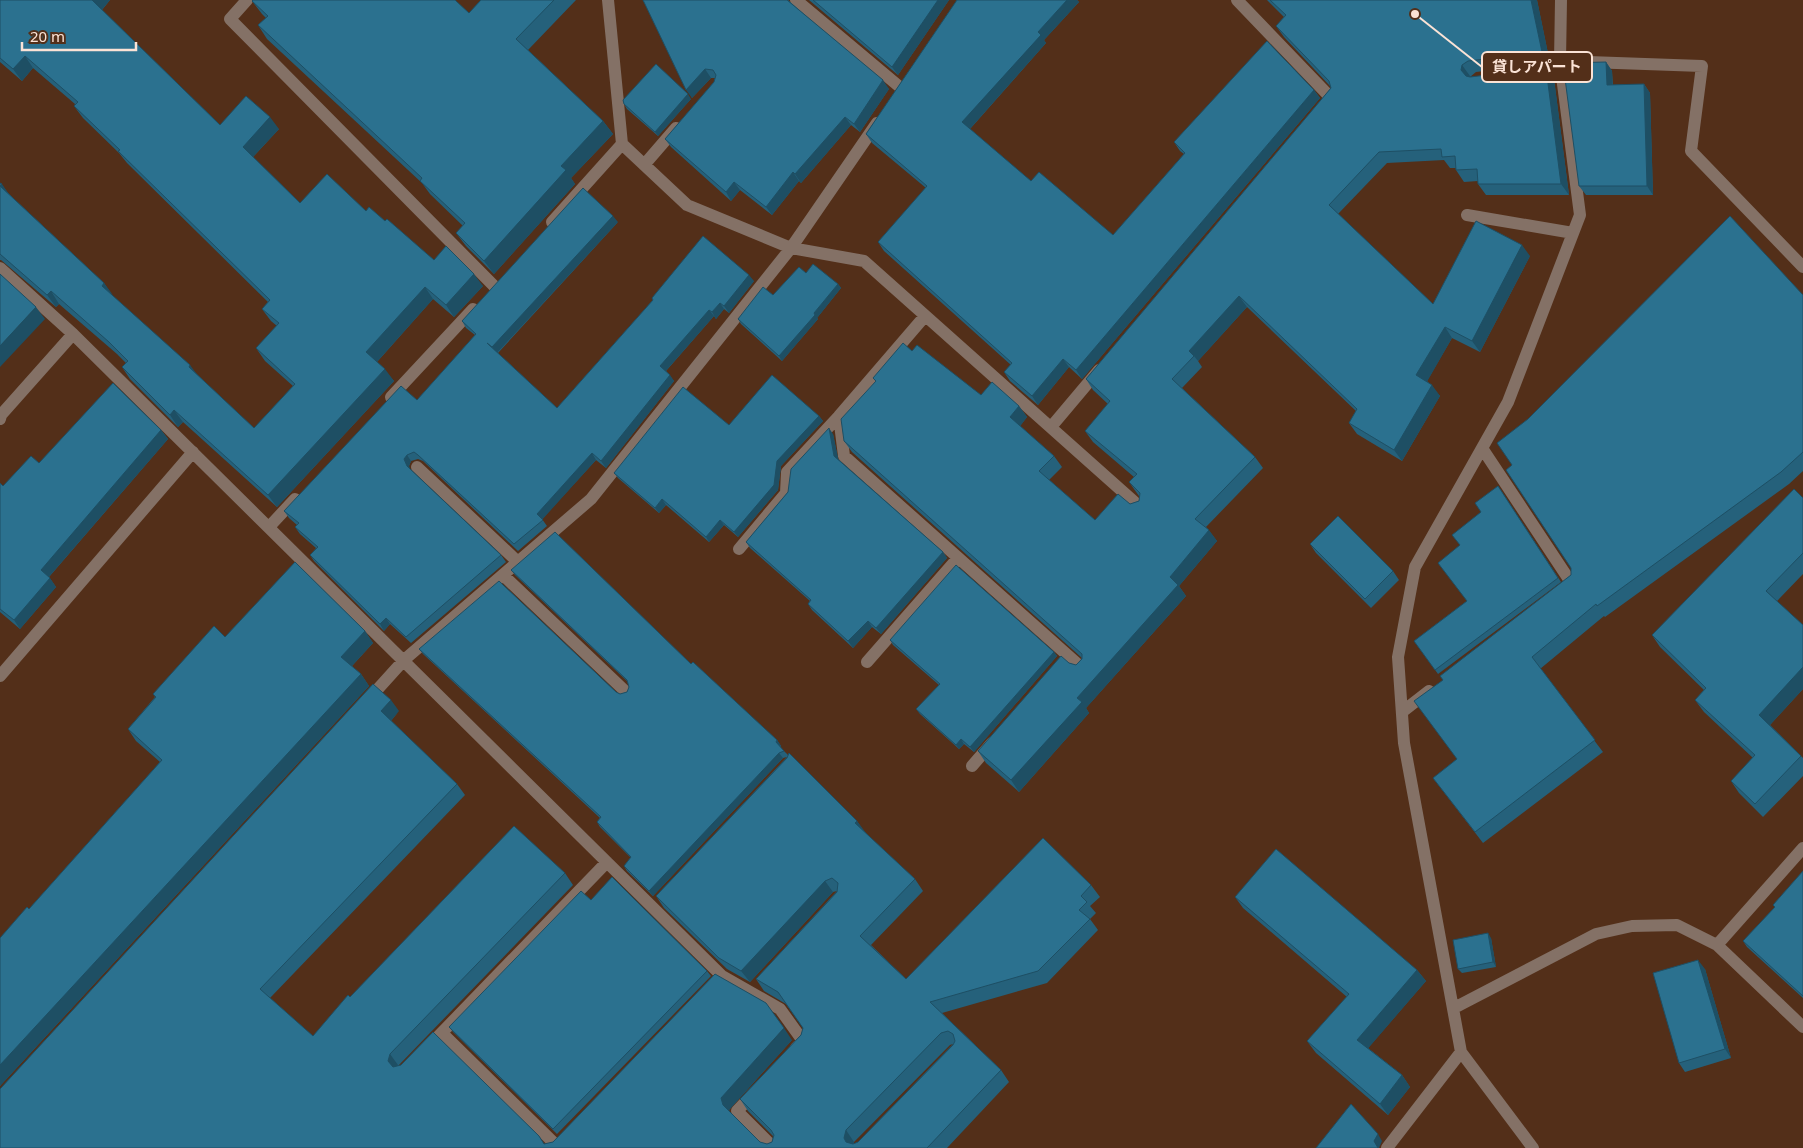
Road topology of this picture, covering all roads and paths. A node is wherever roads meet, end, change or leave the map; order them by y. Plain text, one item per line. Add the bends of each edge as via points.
1 (247, 0) edge
2 (608, 0) edge
3 (796, 0) edge
4 (1237, 0) edge
5 (1561, 0) edge
6 (1558, 67) junction
7 (901, 88) edge
8 (885, 112) edge
9 (1318, 113) edge
10 (682, 121) edge
11 (622, 144) junction
12 (644, 165) junction
13 (1466, 215) dead end
14 (545, 230) edge
15 (1573, 233) junction
16 (791, 248) junction
17 (1803, 267) edge
18 (0, 268) edge
19 (926, 316) junction
20 (73, 334) junction
21 (1108, 360) edge
22 (385, 403) edge
23 (0, 416) edge
24 (839, 416) junction
25 (1050, 427) junction
26 (1482, 448) junction
27 (193, 452) junction
28 (417, 467) edge
29 (304, 491) edge
30 (1140, 507) edge
31 (269, 527) junction
32 (739, 549) dead end
33 (958, 558) junction
34 (518, 562) junction
35 (503, 575) junction
36 (1557, 596) edge
37 (404, 660) junction
38 (867, 662) dead end
39 (1082, 668) edge
40 (0, 676) edge
41 (1441, 683) edge
42 (625, 691) edge
43 (357, 711) edge
44 (1402, 712) junction
45 (998, 737) edge
46 (972, 766) dead end
47 (1803, 848) edge
48 (607, 862) junction
49 (1716, 945) junction
50 (1454, 1008) junction
51 (1803, 1027) edge
52 (442, 1033) junction
53 (1461, 1052) junction
54 (790, 1055) edge
55 (416, 1058) edge
56 (764, 1083) edge
57 (559, 1145) edge
58 (774, 1148) edge
59 (1387, 1148) edge
60 (1533, 1148) edge

1 - 22 street via 230,19 491,290
2 - 11 street
3 - 7 street
4 - 9 street via 1331,98
5 - 6 street
6 - 15 street via 1580,215
6 - 17 street via 1702,66 1691,151
8 - 16 street
10 - 12 street
11 - 12 street
11 - 14 street
12 - 16 street via 687,204
13 - 15 street
15 - 26 street via 1508,402
16 - 19 street via 864,260
16 - 34 street via 591,499
18 - 20 street
19 - 24 street
19 - 25 street
20 - 23 street
20 - 27 street
21 - 25 street
24 - 32 street via 787,472 786,493
24 - 33 street via 844,456
25 - 30 street
26 - 36 street via 1572,584
26 - 44 street via 1414,567 1398,657
27 - 31 street
27 - 40 street
28 - 34 street
29 - 31 street
31 - 37 street
33 - 38 street
33 - 39 street via 1065,660
34 - 35 street
35 - 37 street
35 - 42 street
37 - 43 street
37 - 48 street
41 - 44 street
44 - 50 street via 1404,743
45 - 46 street
47 - 49 street
48 - 52 street
48 - 54 street via 656,904 719,980 754,989 780,1009 803,1041
49 - 50 street via 1678,925 1632,926 1596,934
49 - 51 street
50 - 53 street
52 - 55 street
52 - 57 street
53 - 59 street
53 - 60 street
56 - 58 street via 737,1111

